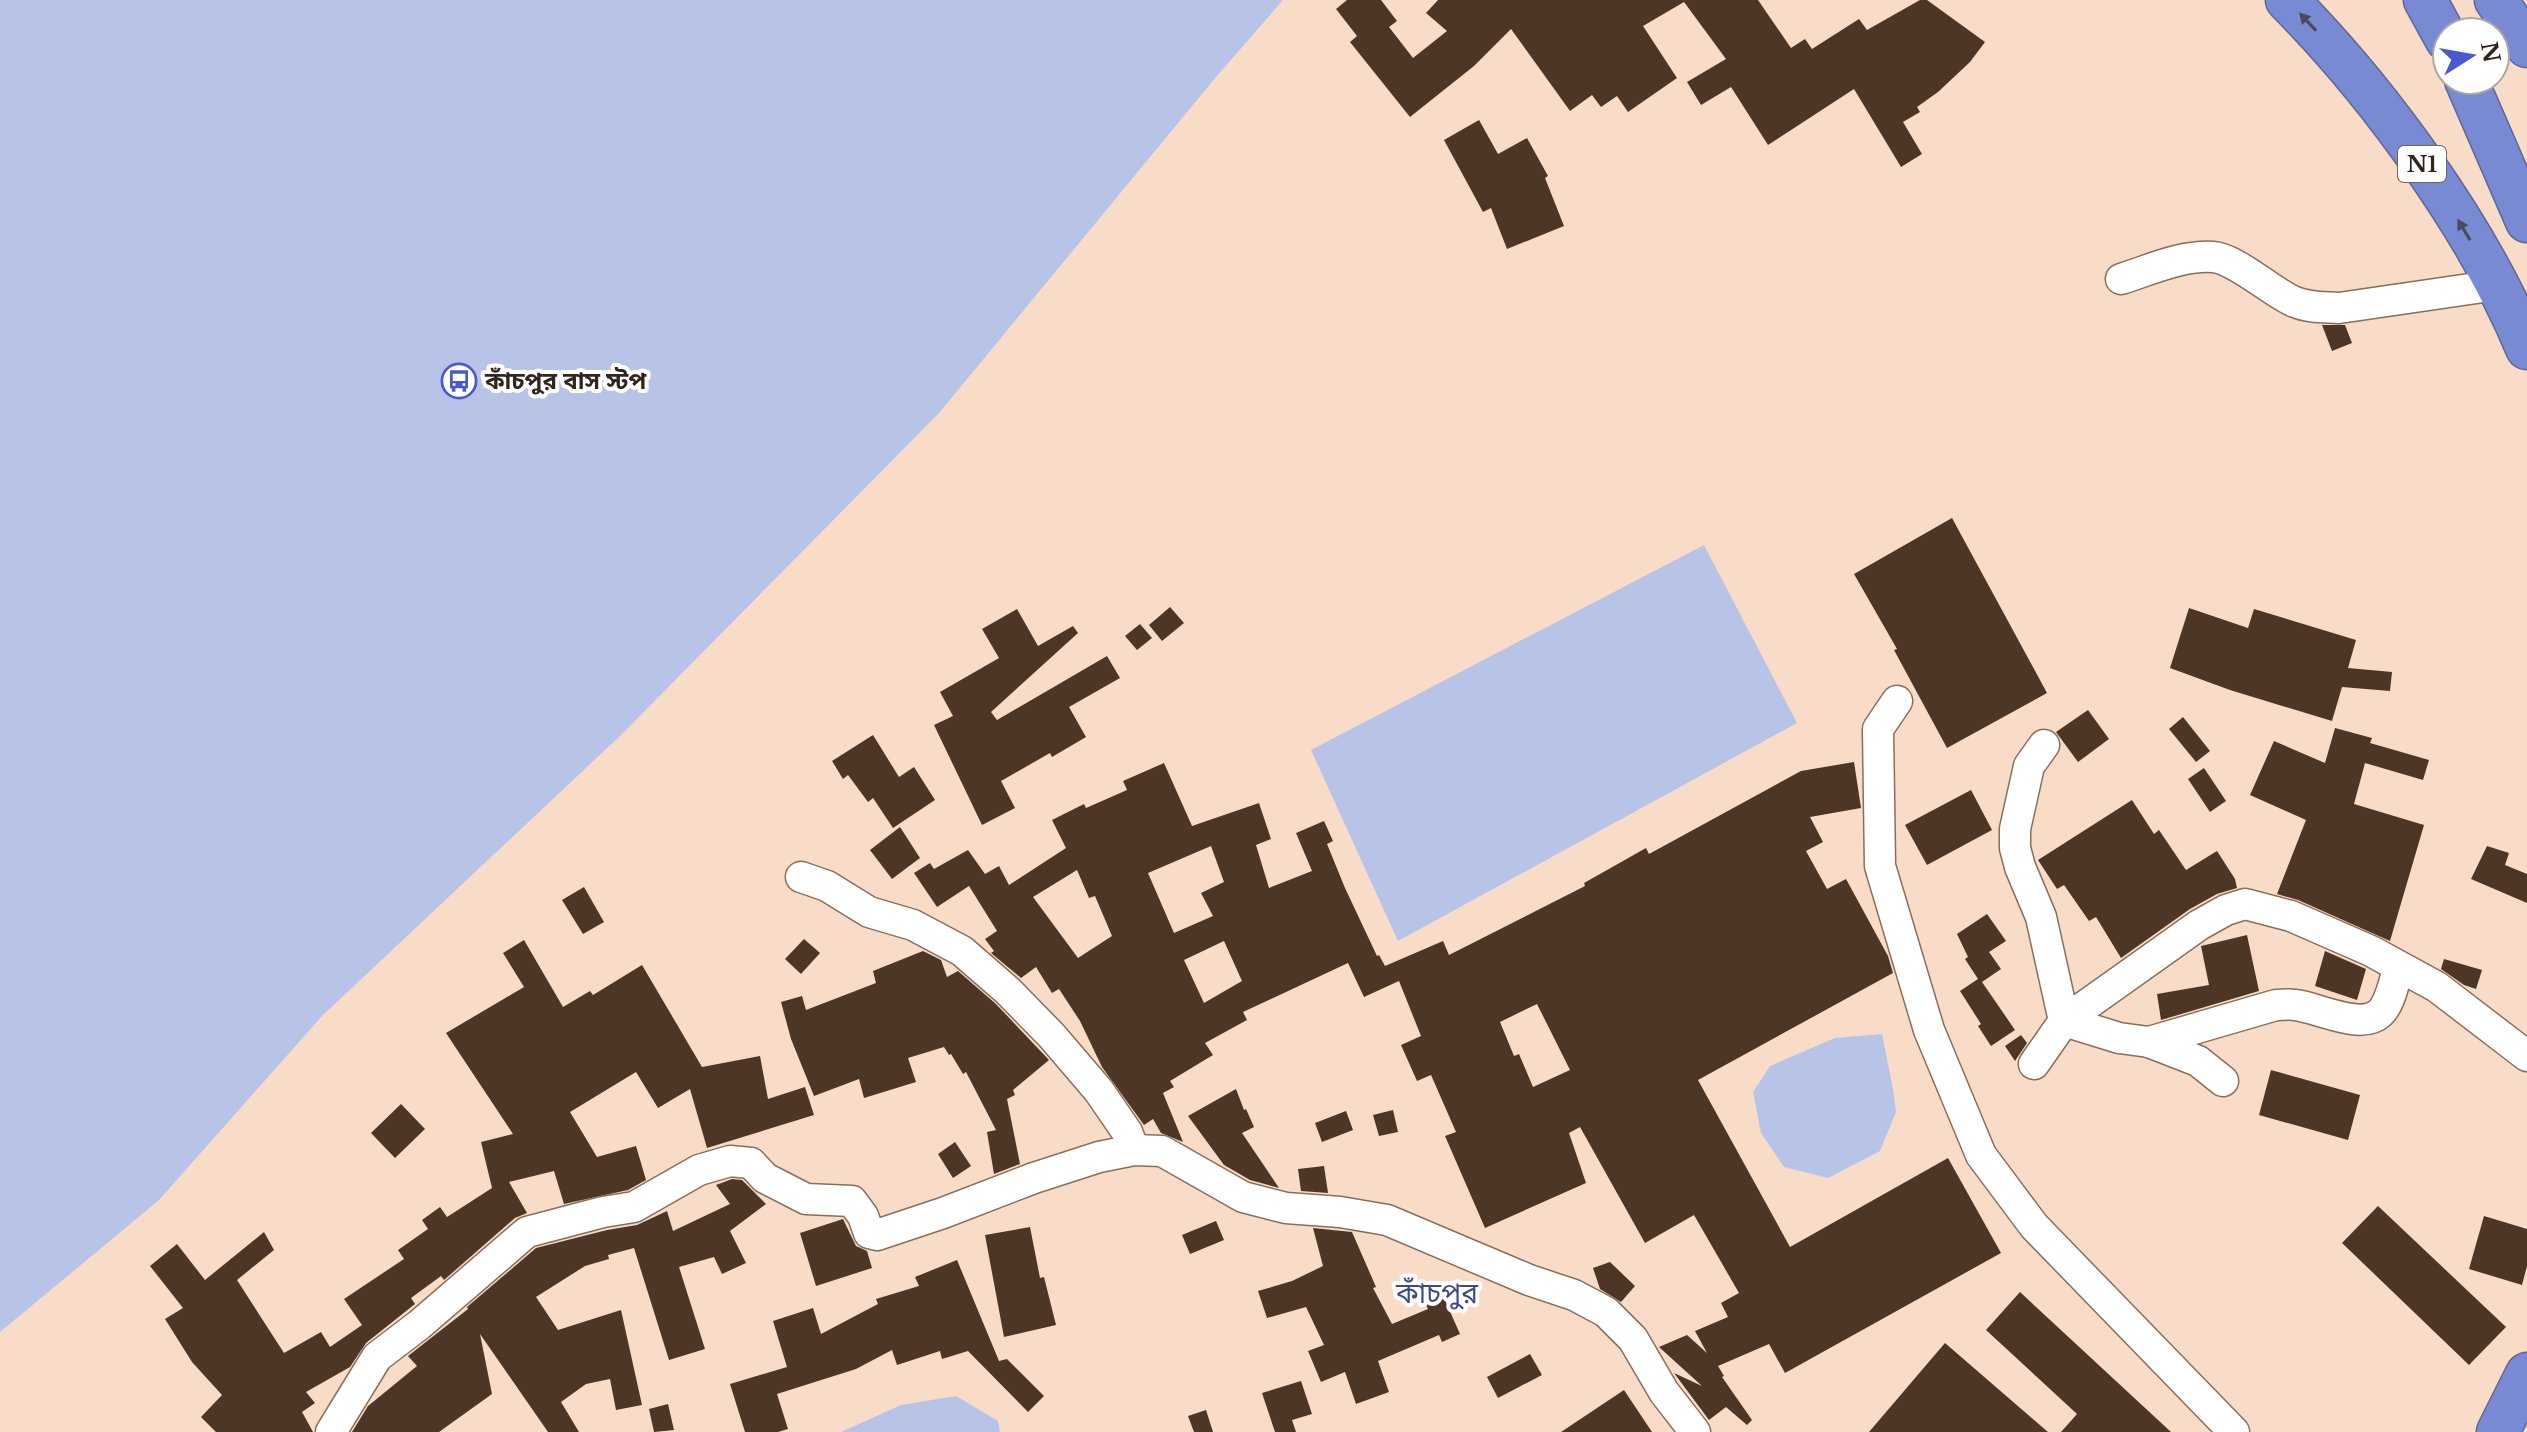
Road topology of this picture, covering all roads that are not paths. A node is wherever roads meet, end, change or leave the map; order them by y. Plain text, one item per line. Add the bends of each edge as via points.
1 (2287, 0) edge
2 (2436, 0) edge
3 (2496, 0) edge
4 (2450, 16) edge
5 (2527, 46) edge
6 (2473, 96) edge
7 (2502, 96) edge
8 (2527, 146) edge
9 (2527, 221) edge
10 (2121, 279) dead end
11 (2497, 285) junction
12 (2527, 348) edge
13 (1897, 701) dead end
14 (2044, 745) dead end
15 (801, 877) dead end
16 (2399, 967) junction
17 (2064, 1021) junction
18 (2149, 1042) junction
19 (2527, 1056) edge
20 (2034, 1064) dead end
21 (2223, 1081) dead end
22 (1134, 1150) junction
23 (2527, 1374) edge
24 (331, 1432) edge
25 (1695, 1432) edge
26 (2234, 1432) edge
27 (2498, 1432) edge

11 -> 1 highway, N1 via 2428,172 2363,85
2 - 4 highway
3 - 5 highway
6 - 9 highway
7 - 8 highway
10 - 11 street via 2181,260 2216,257 2295,302 2339,308
11 - 12 highway, N1
13 - 26 street via 1878,729 1880,866 1929,1030 1981,1155 2034,1226
14 - 17 street via 2029,766 2015,848 2041,917
15 - 22 street via 962,951 1052,1036 1090,1080
16 - 17 street via 2291,916 2245,904 2199,925
16 - 18 street via 2379,1015 2359,1020 2276,1005
16 - 19 street via 2437,987
17 - 18 street
17 - 20 street
18 - 21 street via 2198,1061
22 - 24 street via 1034,1178 877,1235 869,1233 852,1201 806,1199 765,1178 751,1163 730,1161 699,1170 634,1207 527,1232 377,1357
22 - 25 street via 1162,1151 1243,1197 1286,1208 1387,1220 1574,1295 1606,1312 1633,1339
23 - 27 highway

